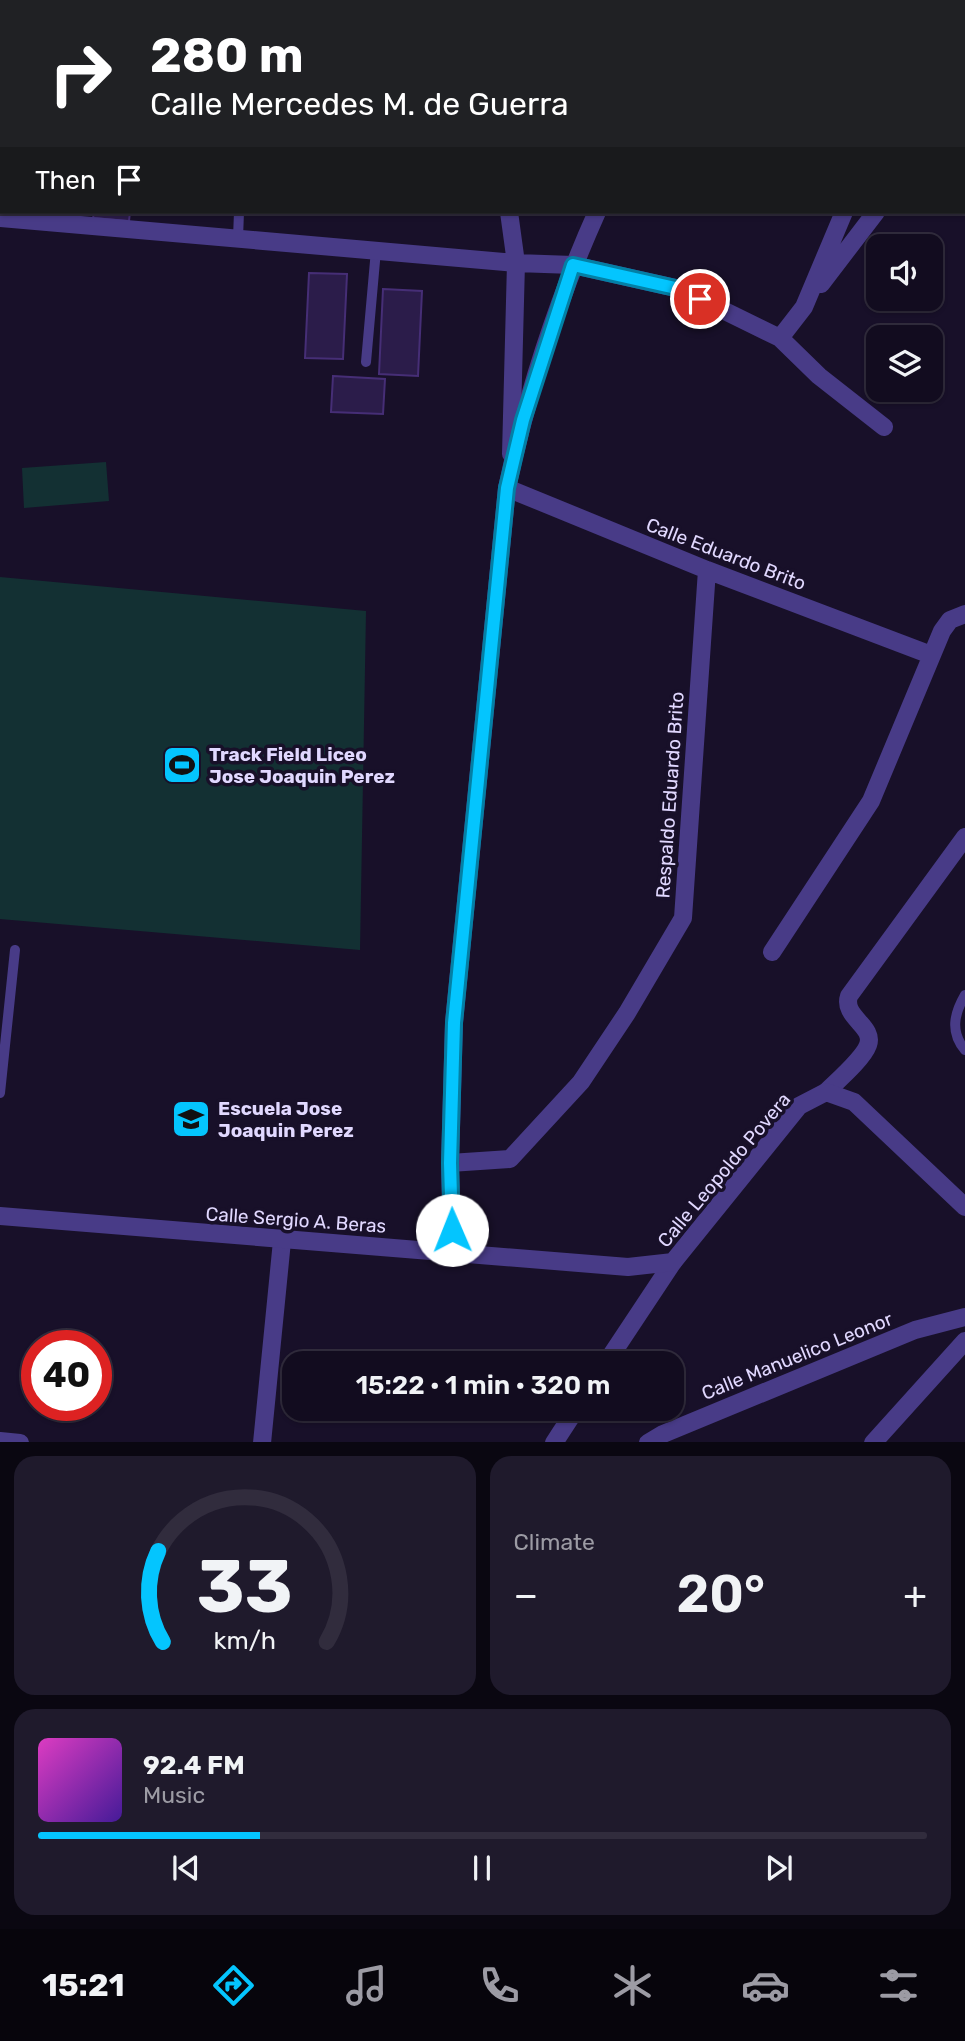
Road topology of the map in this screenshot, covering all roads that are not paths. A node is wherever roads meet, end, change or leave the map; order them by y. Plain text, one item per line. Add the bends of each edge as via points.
1 (239, 214) edge
2 (509, 214) edge
3 (596, 214) edge
4 (844, 214) edge
5 (874, 214) edge
6 (46, 217) edge
7 (0, 218) edge
8 (238, 238) junction
9 (376, 250) junction
10 (516, 263) junction
11 (573, 265) junction
12 (804, 307) junction
13 (780, 338) junction
14 (366, 362) dead end
15 (884, 427) dead end
16 (509, 480) junction
17 (707, 570) junction
18 (965, 614) edge
19 (931, 655) junction
20 (965, 837) edge
21 (15, 950) dead end
22 (772, 951) dead end
23 (965, 995) edge
24 (965, 1050) edge
25 (0, 1093) edge
26 (827, 1093) junction
27 (450, 1163) junction
28 (965, 1207) edge
29 (0, 1216) edge
30 (282, 1241) junction
31 (452, 1252) junction
32 (673, 1262) junction
33 (965, 1317) edge
34 (965, 1341) edge
35 (614, 1351) edge
36 (568, 1421) edge
37 (661, 1440) edge
38 (262, 1442) edge
39 (555, 1442) edge
40 (874, 1442) edge

1 - 8 lane
2 - 10 street
3 - 11 street
4 - 12 street
5 - 12 street
6 - 7 street
6 - 8 street
8 - 9 street
9 - 10 street
9 - 14 lane
10 - 11 street
10 - 16 street
11 - 13 street via 680,289
11 - 16 street via 523,420
12 - 13 street
13 - 15 street via 819,376
16 - 17 street, Calle Eduardo Brito
16 - 27 street via 454,1023
17 - 19 street, Calle Eduardo Brito
17 - 27 street, Respaldo Eduardo Brito via 683,918 580,1082 510,1158
18 - 19 street via 950,620
19 - 22 street via 871,801
20 - 26 street via 849,996 849,1011 869,1036 869,1043
21 - 25 lane
23 - 24 lane via 954,1027
26 - 28 street via 854,1102
26 - 32 street, Calle Leopoldo Povera via 799,1106
27 - 31 street
29 - 30 street, Calle Sergio A. Beras
30 - 31 street, Calle Sergio A. Beras
30 - 38 street
31 - 32 street, Calle Sergio A. Beras via 628,1267
32 - 35 street, Calle Leopoldo Povera
33 - 37 street, Calle Manuelico Leonor via 915,1330
34 - 40 street
36 - 39 street

